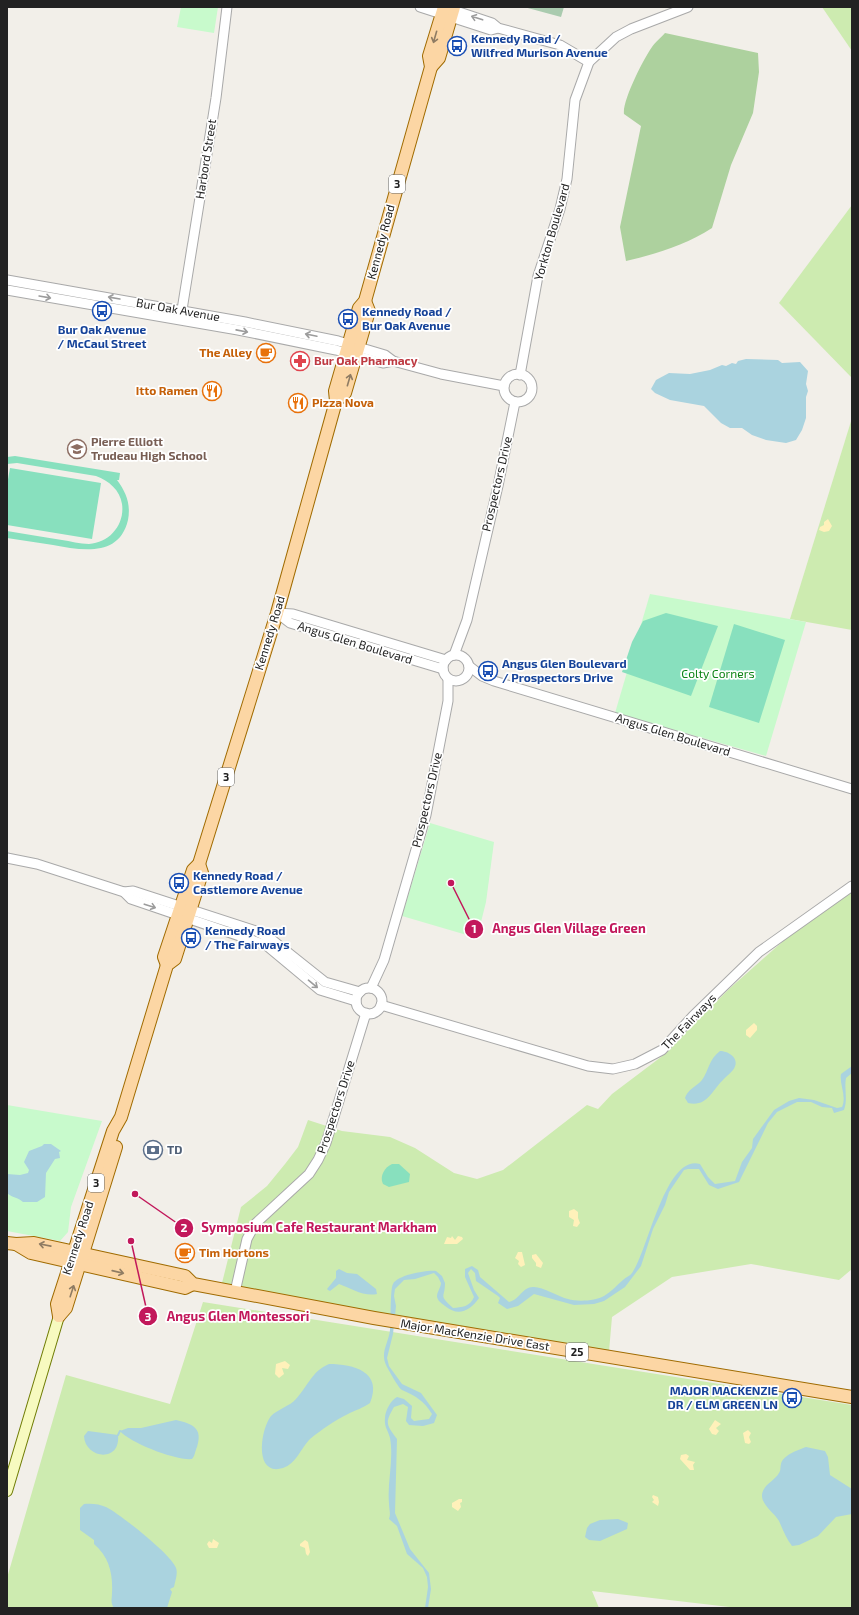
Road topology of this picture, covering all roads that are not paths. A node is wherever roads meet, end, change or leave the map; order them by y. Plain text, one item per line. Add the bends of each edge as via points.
1 (227, 7) edge
2 (420, 7) edge
3 (688, 7) edge
4 (448, 11) edge
5 (588, 62) junction
6 (7, 280) edge
7 (7, 290) edge
8 (181, 315) junction
9 (352, 349) junction
10 (520, 375) junction
11 (504, 386) junction
12 (515, 402) junction
13 (277, 613) junction
14 (462, 636) junction
15 (454, 655) junction
16 (464, 657) junction
17 (446, 660) junction
18 (469, 666) junction
19 (443, 669) junction
20 (448, 679) junction
21 (461, 680) junction
22 (494, 681) junction
23 (448, 701) junction
24 (852, 789) edge
25 (7, 858) edge
26 (852, 886) edge
27 (184, 912) junction
28 (371, 988) junction
29 (358, 996) junction
30 (381, 1005) junction
31 (366, 1014) junction
32 (12, 1244) edge
33 (77, 1257) junction
34 (235, 1292) junction
35 (59, 1316) joint
36 (852, 1397) edge
37 (7, 1491) edge

1 - 8 street, Harbord Street via 216,98
2 - 4 street
3 - 5 street, Yorkton Boulevard via 616,37
4 - 5 street via 491,30 498,28 560,46
4 - 9 main road, Kennedy Road / 3 via 429,56 431,67 365,301 369,312
5 - 10 street, Yorkton Boulevard via 575,100 567,179 538,276
8 -> 6 street, Bur Oak Avenue
7 -> 8 street, Bur Oak Avenue
8 - 9 street, Bur Oak Avenue
9 - 11 street, Bur Oak Avenue via 385,355 393,361 441,374
9 - 13 main road, Kennedy Road / 3 via 335,391 336,401
10 - 11 street via 508,379
10 - 12 street via 529,380 531,391 527,399
11 - 12 street via 505,394
12 - 14 street, Prospectors Drive
13 - 17 street, Angus Glen Boulevard via 294,614
13 - 19 street, Angus Glen Boulevard via 290,623
13 - 27 main road, Kennedy Road / 3 via 199,864 202,873
14 - 15 street, Prospectors Drive
14 - 16 street, Prospectors Drive
15 - 16 street
15 - 17 street
16 - 18 street
17 - 19 street
18 - 21 street via 469,672
18 - 22 street, Angus Glen Boulevard
19 - 20 street
20 - 21 street
20 - 23 street, Prospectors Drive
21 - 22 street, Angus Glen Boulevard
21 - 23 street, Prospectors Drive
22 - 24 street, Angus Glen Boulevard
23 - 28 street, Prospectors Drive via 426,815 384,960
25 - 27 street via 32,862 124,892 133,891
26 - 30 street, The Fairways via 759,952 662,1050 636,1064 613,1069 588,1066
27 - 29 street via 271,938 325,982
27 -> 29 street via 266,945 320,990
27 - 33 main road, Kennedy Road / 3 via 175,959 167,965 121,1117 113,1131
28 - 29 street
28 - 30 street via 380,995
29 - 31 street via 361,1011
30 - 31 street via 376,1012
31 - 34 street, Prospectors Drive via 326,1143 318,1160 309,1174 254,1224 247,1239
32 - 33 main road, Major MacKenzie Drive East / 25 via 31,1253
33 - 34 main road, Major MacKenzie Drive East / 25 via 185,1288 193,1284
33 - 35 main road, Kennedy Road / 3 via 57,1304
34 - 36 main road, Major MacKenzie Drive East / 25 via 374,1318
35 - 37 main road, Kennedy Road / 3

